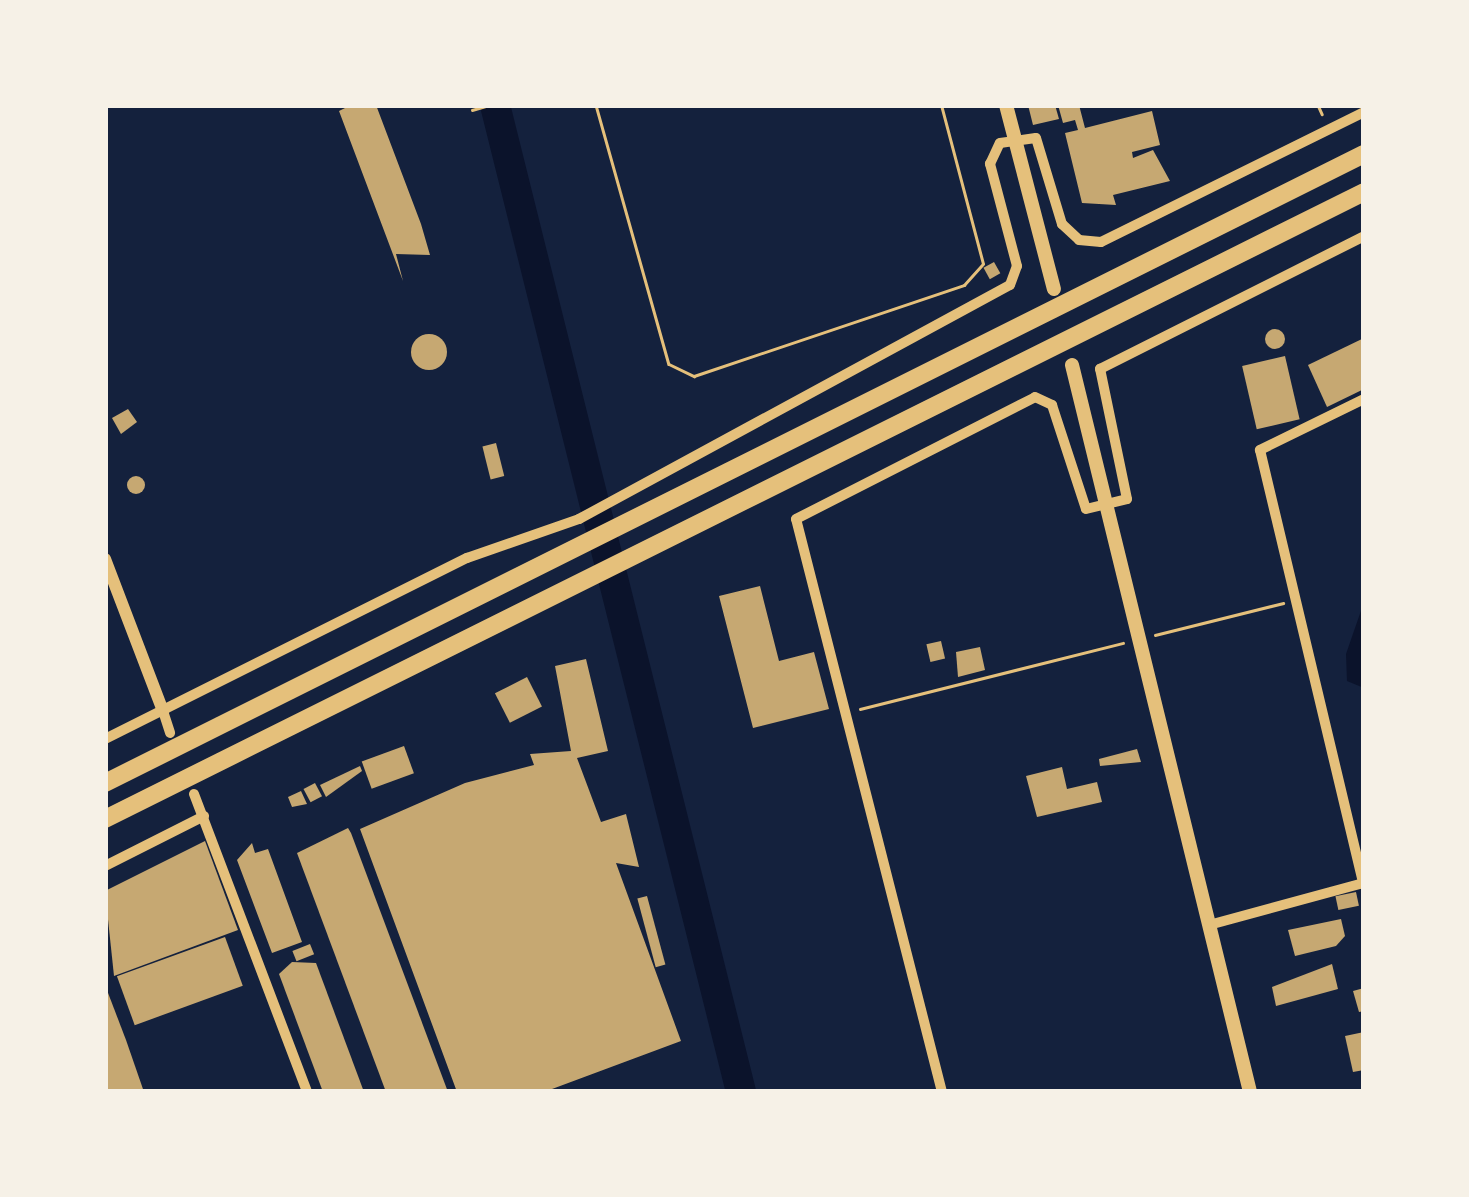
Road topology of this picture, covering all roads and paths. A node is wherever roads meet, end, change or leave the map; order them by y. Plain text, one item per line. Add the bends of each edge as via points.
1 (490, 105) edge
2 (596, 105) edge
3 (940, 105) edge
4 (1006, 105) edge
5 (472, 110) dead end
6 (1364, 112) edge
7 (1014, 136) junction
8 (1364, 154) edge
9 (1364, 192) edge
10 (1364, 236) edge
11 (1054, 288) dead end
12 (1072, 365) dead end
13 (1364, 399) edge
14 (1105, 508) junction
15 (105, 558) edge
16 (1297, 599) junction
17 (1138, 640) junction
18 (163, 711) junction
19 (848, 712) junction
20 (170, 733) dead end
21 (105, 740) edge
22 (105, 783) edge
23 (194, 794) dead end
24 (204, 816) junction
25 (105, 819) edge
26 (105, 866) edge
27 (1364, 884) edge
28 (1209, 924) junction
29 (307, 1092) edge
30 (942, 1092) edge
31 (1250, 1092) edge

1 - 5 path
2 - 3 path via 669,364 694,376 964,285 983,264
4 - 7 main road
6 - 7 street via 1101,242 1078,240 1062,224 1042,147
7 - 11 main road
7 - 18 street via 990,164 1017,266 1010,285 782,401 580,518 468,558
8 - 22 highway
9 - 25 highway
10 - 14 street via 1100,369 1127,500
12 - 14 main road
13 - 16 street via 1260,450
14 - 17 main road
14 - 19 street via 1086,509 1052,405 1036,396 796,519
15 - 18 street
16 - 17 path
16 - 27 street
17 - 19 path
17 - 28 main road
18 - 20 street
18 - 21 street
19 - 30 street
23 - 24 street
24 - 26 street
24 - 29 street
27 - 28 street
28 - 31 main road

